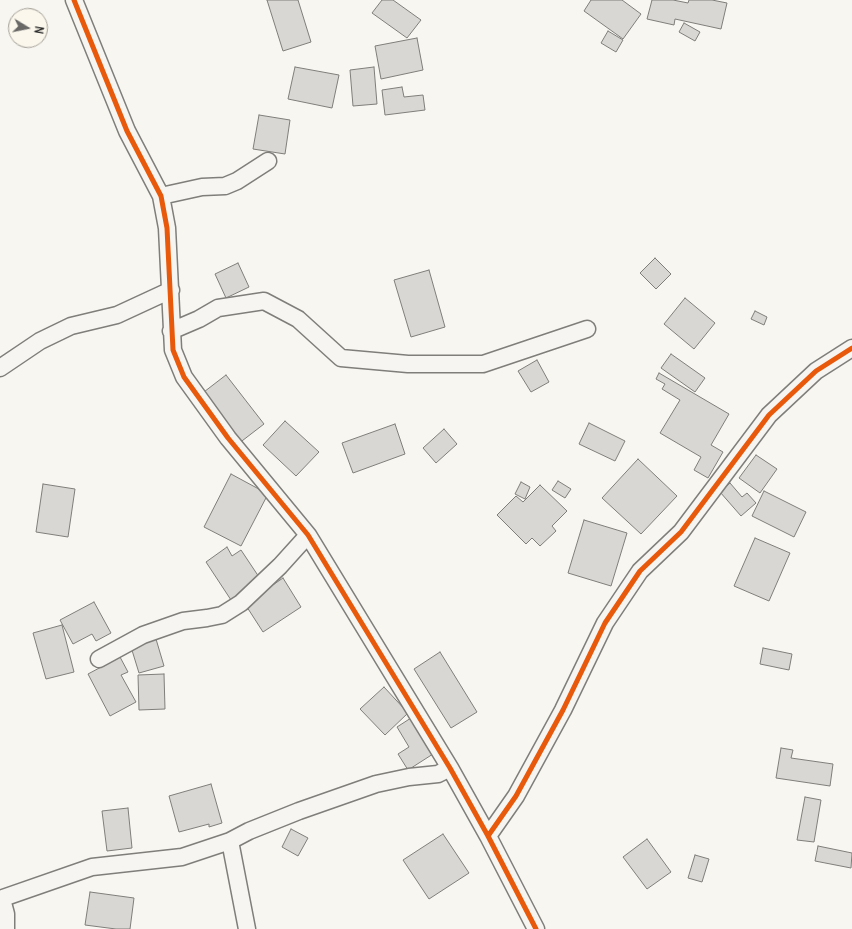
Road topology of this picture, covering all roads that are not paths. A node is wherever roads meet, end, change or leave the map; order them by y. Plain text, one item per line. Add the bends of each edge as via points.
1 (74, 0) edge
2 (268, 161) dead end
3 (161, 196) junction
4 (171, 290) junction
5 (587, 329) dead end
6 (171, 331) junction
7 (852, 348) edge
8 (0, 368) edge
9 (308, 535) junction
10 (99, 659) dead end
11 (450, 768) junction
12 (488, 836) junction
13 (230, 841) junction
14 (1, 899) edge
15 (6, 929) edge
16 (247, 929) edge
17 (536, 929) edge

1 - 3 street via 127,131
2 - 3 street via 237,182 225,186 202,187
3 - 4 street via 167,228
4 - 6 street
4 - 8 street via 117,316 71,326 40,341
5 - 6 street via 483,364 408,364 341,358 298,319 264,301 218,308
6 - 9 street via 173,350 184,377 228,438
7 - 12 street via 816,371 769,415 681,532 640,571 605,623 563,710 516,796
9 - 10 street via 241,603 222,615 183,621 143,635
9 - 11 street
11 - 12 street
11 - 13 street via 438,774 376,784 299,811
12 - 17 street
13 - 14 street via 182,857 92,867
13 - 16 street
14 - 15 street via 6,914

